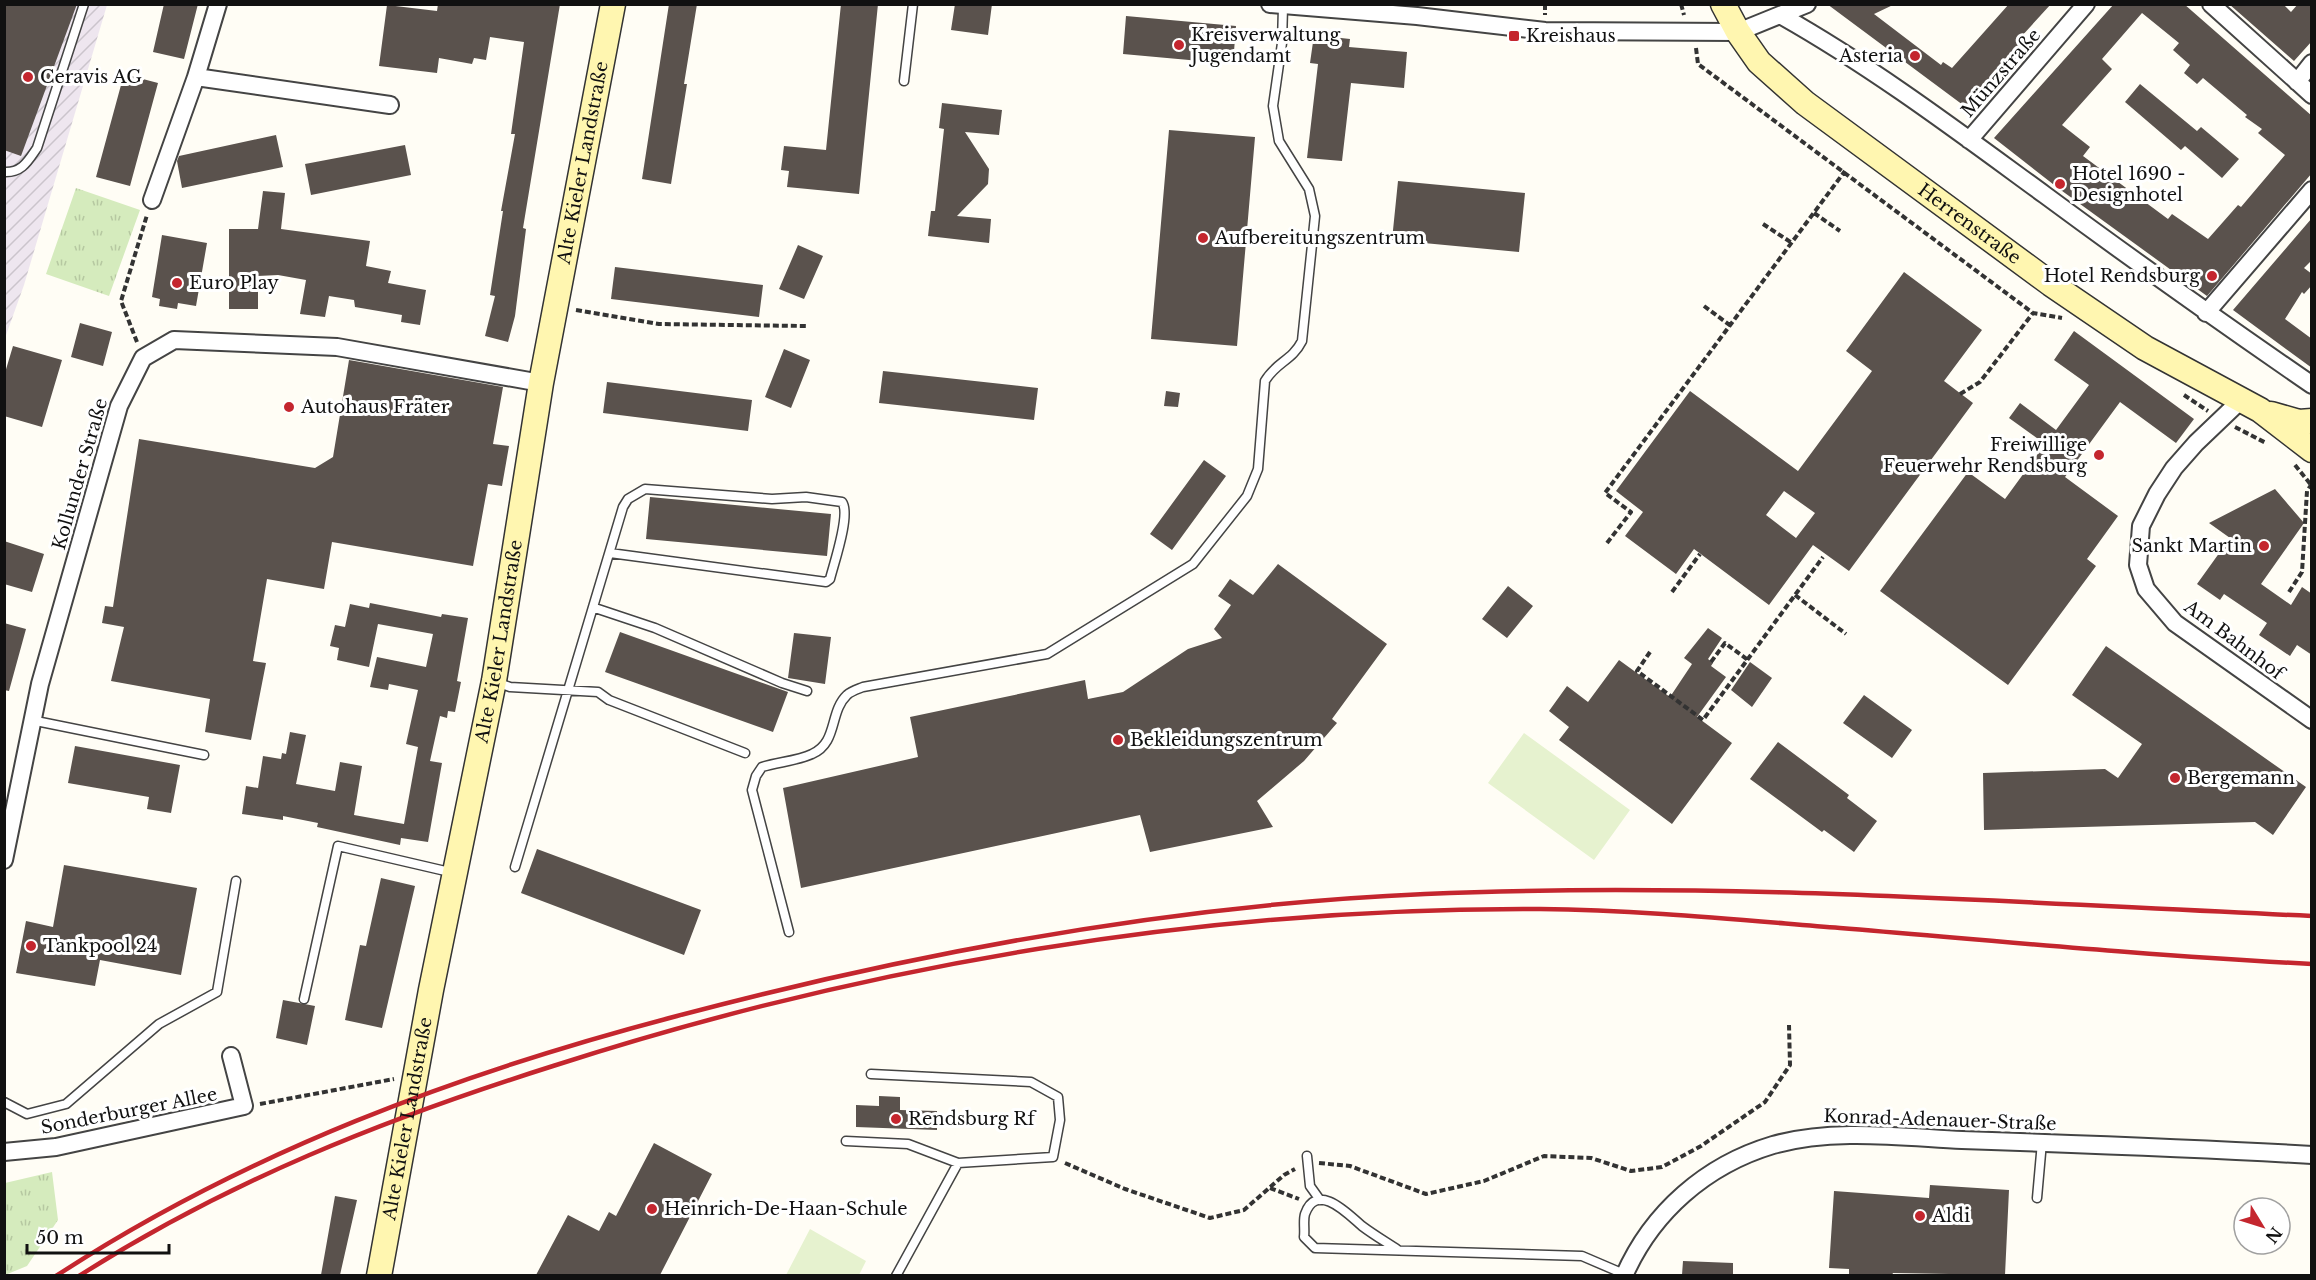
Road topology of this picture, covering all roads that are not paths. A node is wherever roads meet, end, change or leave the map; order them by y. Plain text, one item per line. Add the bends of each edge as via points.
1 (84, 4) edge
2 (218, 4) edge
3 (613, 4) edge
4 (913, 4) edge
5 (1722, 4) edge
6 (1807, 4) edge
7 (2086, 4) edge
8 (2211, 4) edge
9 (1277, 6) edge
10 (1781, 10) edge
11 (1737, 32) junction
12 (2312, 63) edge
13 (196, 78) junction
14 (903, 81) dead end
15 (2297, 82) junction
16 (2312, 95) edge
17 (390, 105) dead end
18 (1969, 140) junction
19 (4, 172) edge
20 (2312, 190) edge
21 (152, 200) road end
22 (2206, 313) junction
23 (541, 383) junction
24 (2312, 385) edge
25 (2250, 406) junction
26 (2312, 421) edge
27 (2312, 450) edge
28 (610, 553) junction
29 (595, 608) junction
30 (494, 681) junction
31 (568, 689) junction
32 (807, 691) dead end
33 (31, 720) junction
34 (2312, 720) edge
35 (746, 753) dead end
36 (204, 755) dead end
37 (7, 828) edge
38 (4, 860) edge
39 (515, 867) dead end
40 (454, 873) junction
41 (236, 881) dead end
42 (789, 932) dead end
43 (304, 999) dead end
44 (231, 1056) dead end
45 (871, 1074) dead end
46 (4, 1102) edge
47 (846, 1141) dead end
48 (2042, 1142) junction
49 (4, 1152) edge
50 (2312, 1155) edge
51 (1308, 1159) road end
52 (958, 1163) junction
53 (2037, 1198) dead end
54 (1320, 1200) junction
55 (1398, 1250) junction
56 (379, 1275) edge
57 (896, 1275) edge
58 (1624, 1275) edge

1 - 19 lane via 37,148 26,165 13,173
2 - 13 street
3 - 23 street, Alte Kieler Landstraße
4 - 14 lane
5 - 11 street, Herrenstraße
6 - 10 street
7 - 18 street, Münzstraße
8 - 15 street
9 - 11 street via 1417,16 1545,31
9 - 42 lane via 1282,43 1273,106 1279,141 1309,189 1315,216 1302,341 1295,354 1271,371 1265,381 1258,469 1247,496 1193,564 1047,654 863,687 847,694 837,709 826,744 813,754 762,767 753,790
10 - 11 street
10 - 18 street
11 - 25 street, Herrenstraße via 1780,82 2041,277 2145,348
12 - 15 street
13 - 17 street
13 - 21 street
15 - 16 street
18 - 22 street
20 - 22 street
22 - 24 street
23 - 30 street, Alte Kieler Landstraße
23 - 33 street, Kollunder Straße via 337,347 174,340 143,358 118,406
25 - 26 street via 2299,422
25 - 27 street, Herrenstraße
25 - 34 street, Am Bahnhof via 2196,443 2174,468 2141,526 2138,565 2146,589 2175,624
28 - 28 lane via 623,507 628,498 645,489 772,499 806,497 842,502 845,506 830,579 826,582
28 - 29 lane
29 - 31 lane
29 - 32 lane via 655,628
30 - 31 lane via 510,687
30 - 40 street, Alte Kieler Landstraße
31 - 35 lane via 598,692 609,700
31 - 39 lane
33 - 36 lane
33 - 37 street, Kollunder Straße
37 - 38 street, Kollunder Straße
40 - 43 lane via 338,846
40 - 56 street, Alte Kieler Landstraße
41 - 46 lane via 217,992 159,1024 66,1104 27,1114
44 - 49 street, Sonderburger Allee via 244,1106 56,1147
45 - 52 lane via 1031,1082 1058,1097 1060,1120 1053,1157
47 - 52 lane via 908,1144
48 - 50 street, Konrad-Adenauer-Straße
48 - 53 lane
48 - 58 street, Konrad-Adenauer-Straße via 1811,1136 1771,1146 1692,1185 1650,1229
51 - 54 lane via 1310,1186
52 - 57 lane
54 - 55 lane via 1336,1202 1362,1226
54 - 55 lane via 1305,1214 1304,1237 1315,1251
55 - 58 lane via 1582,1256

